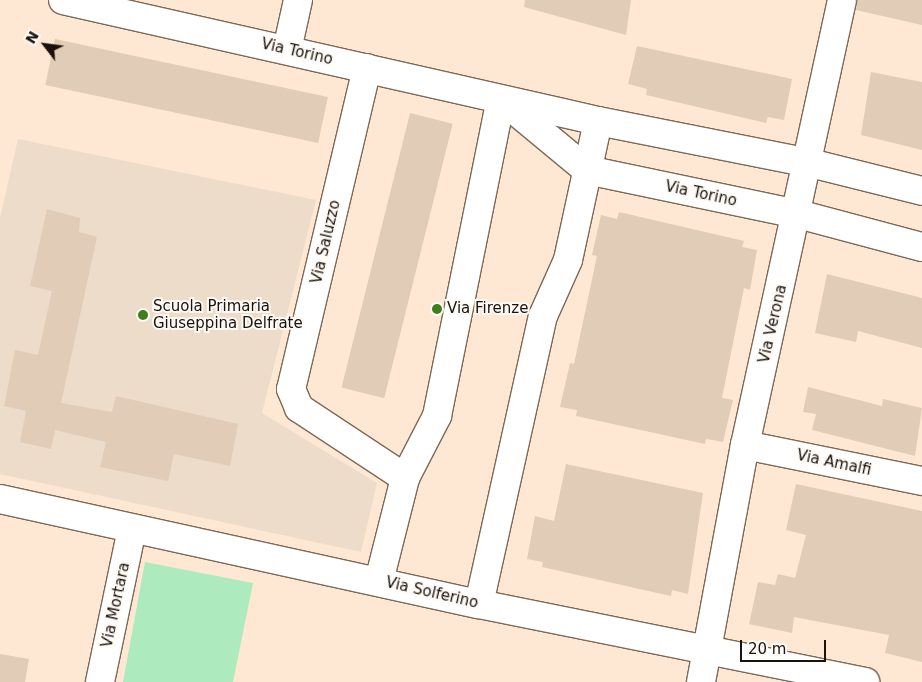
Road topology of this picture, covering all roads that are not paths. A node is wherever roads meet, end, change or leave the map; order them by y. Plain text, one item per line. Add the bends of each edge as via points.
1 (63, 0) edge
2 (298, 0) edge
3 (842, 0) edge
4 (91, 3) edge
5 (287, 50) junction
6 (367, 68) junction
7 (501, 99) junction
8 (598, 121) junction
9 (806, 162) junction
10 (587, 170) junction
11 (922, 191) edge
12 (798, 214) junction
13 (922, 248) edge
14 (745, 445) junction
15 (404, 478) junction
16 (922, 481) edge
17 (0, 499) edge
18 (132, 528) junction
19 (379, 581) junction
20 (479, 604) junction
21 (708, 650) junction
22 (100, 682) edge
23 (701, 682) edge
24 (865, 682) edge

1 - 4 street, Via Torino
2 - 5 street
3 - 9 street, Via Verona
4 - 5 street, Via Torino
5 - 6 street, Via Torino
6 - 7 street, Via Torino
6 - 15 street, Via Saluzzo via 291,389 299,408
7 - 8 street, Via Torino
7 - 10 street, Via Torino
7 - 15 street via 437,416
8 - 9 street, Via Torino
8 - 10 street
9 - 11 street, Via Torino
9 - 12 street, Via Verona
10 - 12 street, Via Torino
10 - 20 street via 568,260 543,316
12 - 13 street, Via Torino
12 - 14 street, Via Verona
14 - 16 street, Via Amalfi
14 - 21 street, Via Verona
15 - 19 street
17 - 18 street, Via Solferino
18 - 19 street, Via Solferino
18 - 22 street, Via Mortara
19 - 20 street, Via Solferino
20 - 21 street, Via Solferino
21 - 23 street, Via Verona
21 - 24 street, Via Solferino

